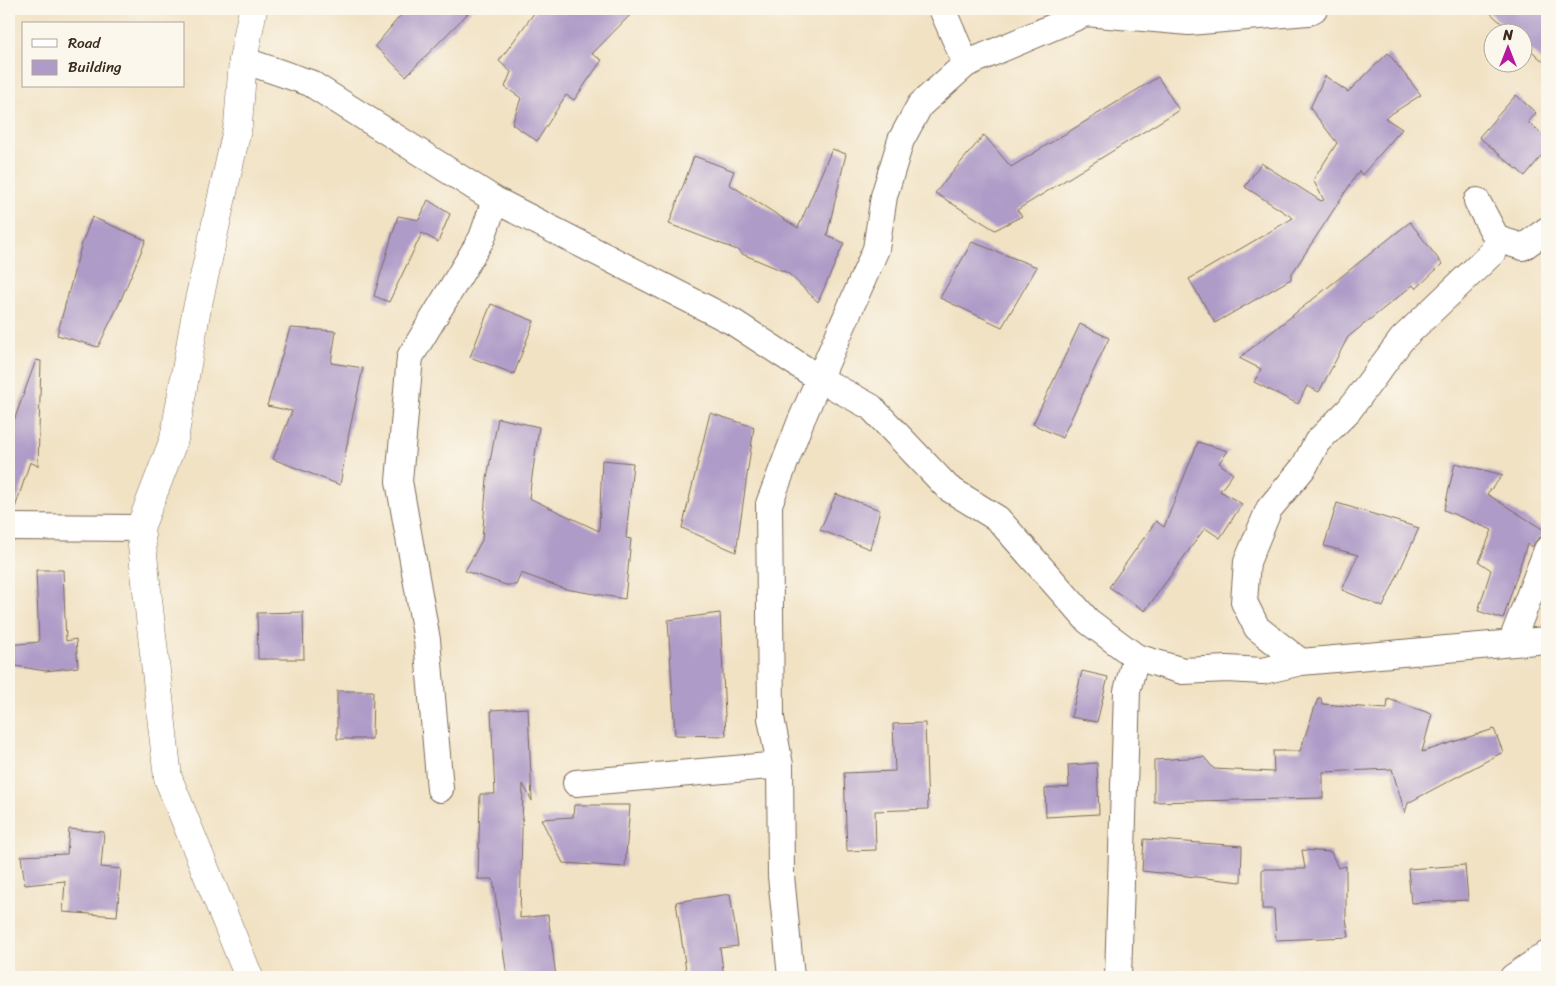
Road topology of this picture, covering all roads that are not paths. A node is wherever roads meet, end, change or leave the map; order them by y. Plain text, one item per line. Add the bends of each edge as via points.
1 (253, 9) edge
2 (942, 9) edge
3 (1314, 9) edge
4 (243, 60) junction
5 (966, 64) junction
6 (496, 200) junction
7 (1477, 201) dead end
8 (1547, 230) edge
9 (1498, 239) junction
10 (820, 379) junction
11 (9, 527) edge
12 (140, 528) junction
13 (1547, 550) edge
14 (1547, 640) edge
15 (1511, 643) junction
16 (1136, 657) junction
17 (1301, 662) junction
18 (780, 765) junction
19 (576, 783) dead end
20 (440, 789) dead end
21 (1547, 954) edge
22 (249, 977) edge
23 (791, 977) edge
24 (1118, 977) edge
25 (1513, 977) edge

1 - 4 street
2 - 5 street
3 - 5 street via 1189,22 1086,13
4 - 6 street via 310,83
4 - 12 street via 238,125 196,313 174,439
5 - 10 street via 920,105 901,140 884,196 876,249
6 - 10 street via 734,322
6 - 20 street via 482,238 410,358 399,481 428,640
7 - 9 street
8 - 9 street via 1523,246
9 - 17 street via 1493,252 1402,339 1349,410 1317,442 1304,467 1269,509 1247,562 1244,602 1257,628
10 - 16 street via 870,407 948,488 998,519 1088,621
10 - 18 street via 769,504 771,718
11 - 12 street
12 - 22 street via 168,778
13 - 15 street
14 - 15 street
15 - 17 street
16 - 17 street via 1183,671 1227,668 1263,671
16 - 24 street via 1127,691
18 - 19 street
18 - 23 street via 781,876
21 - 25 street

